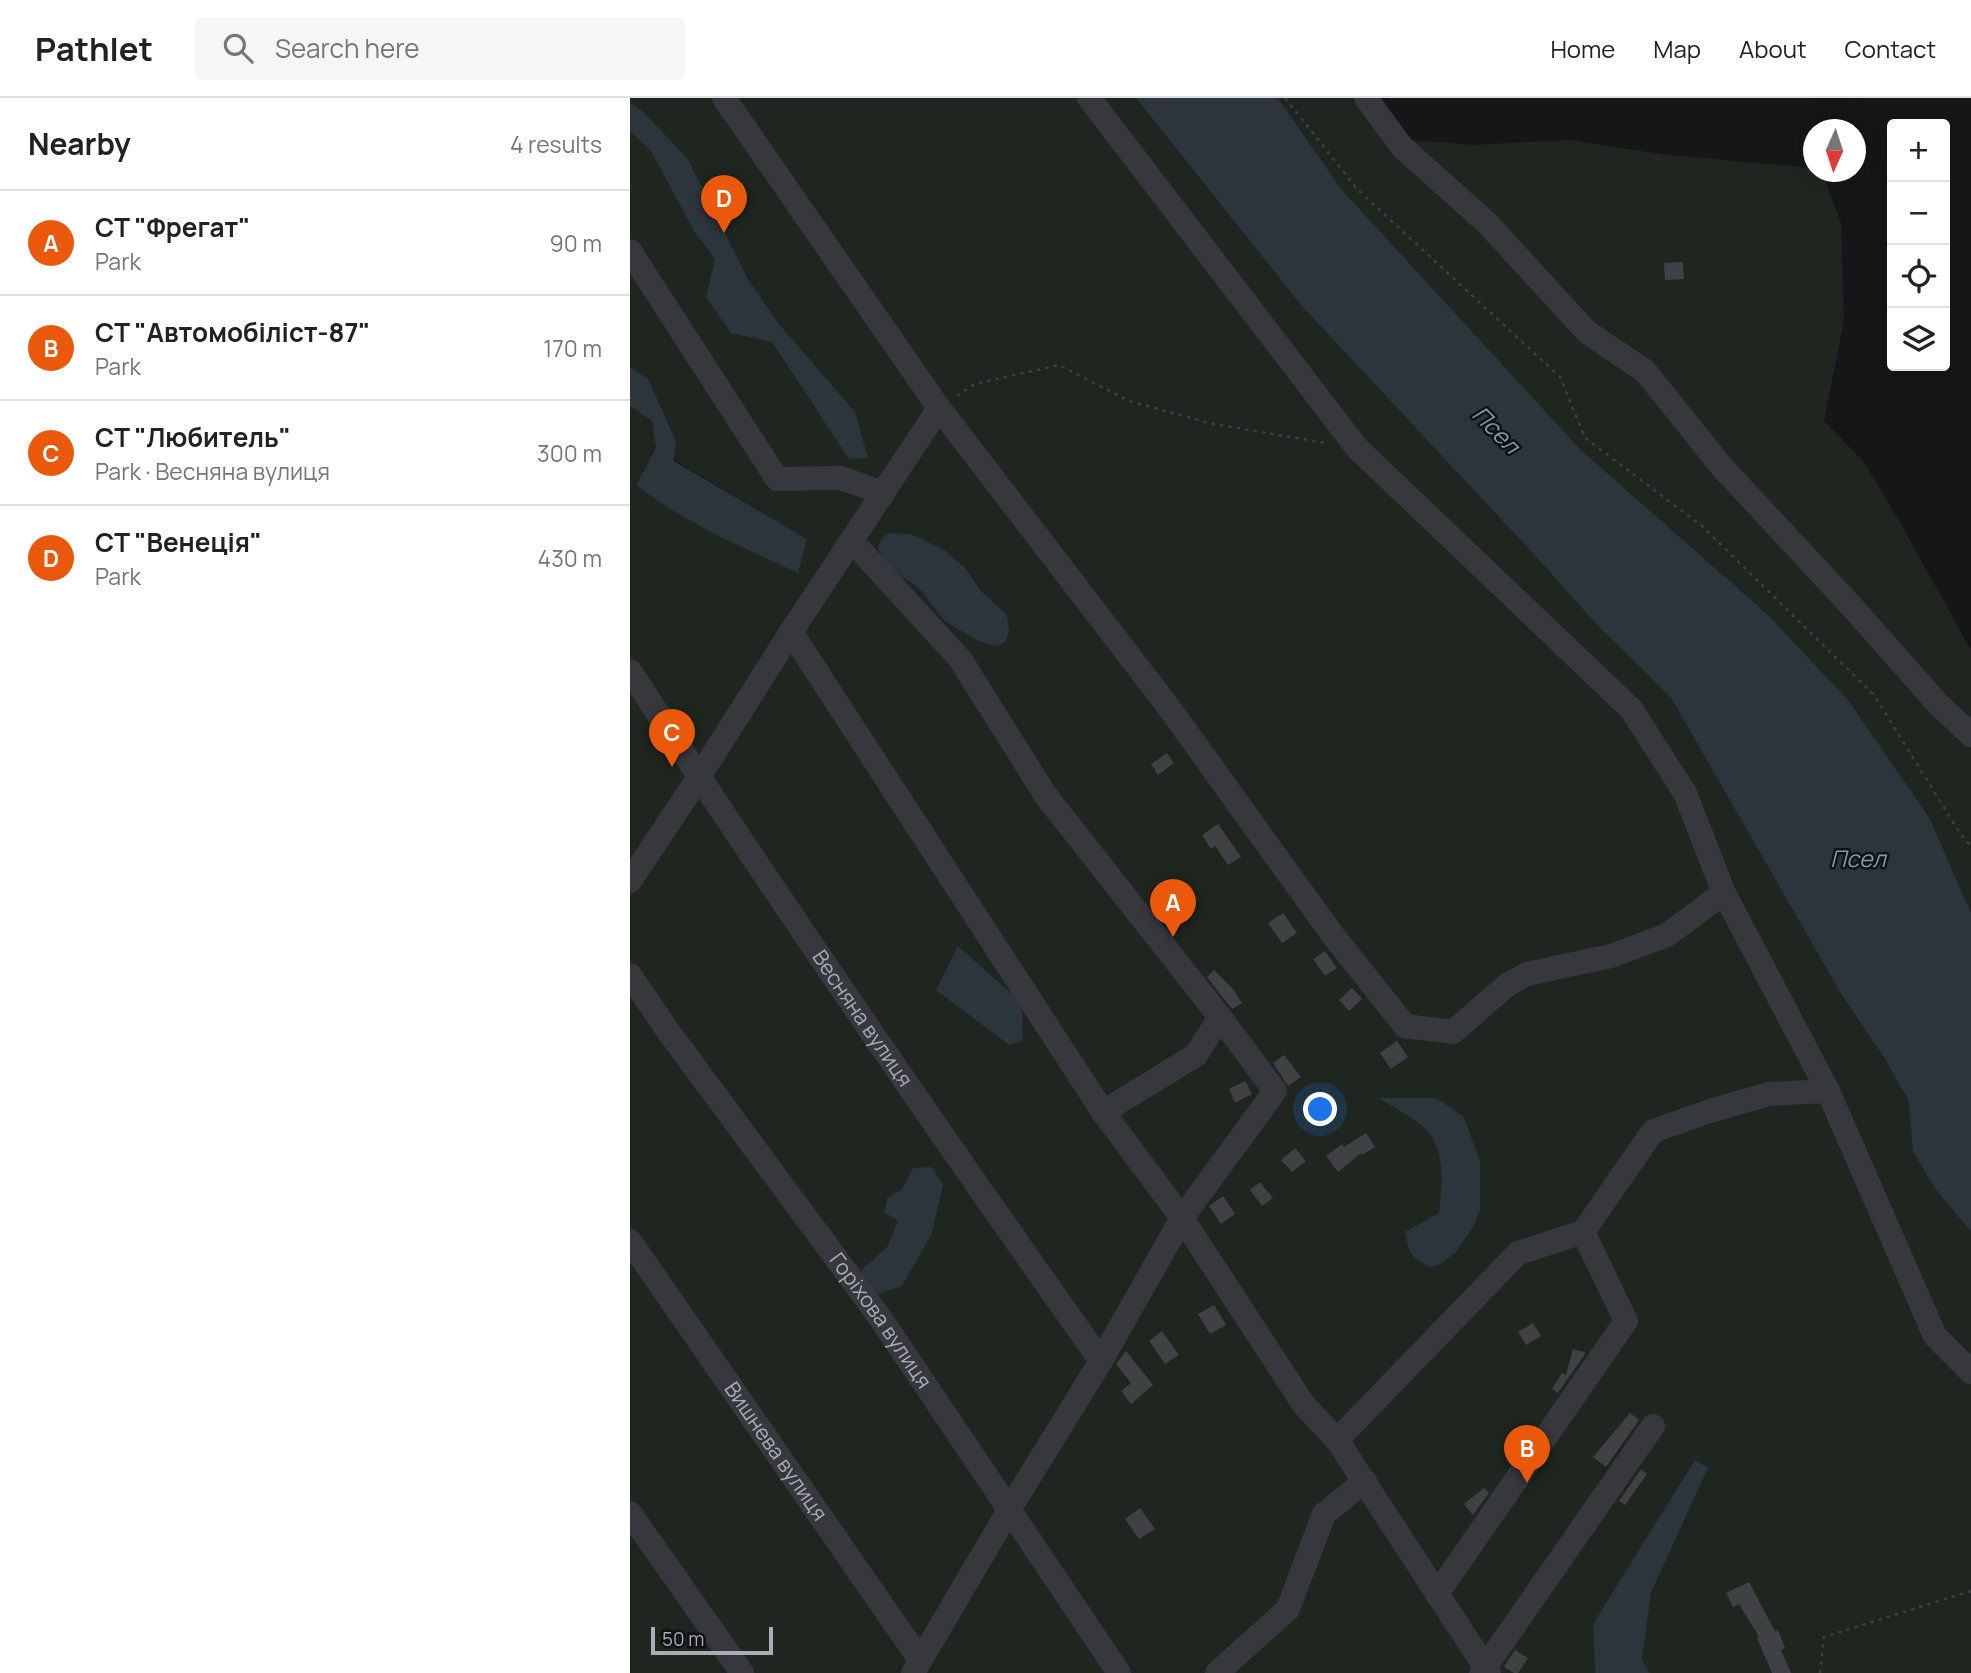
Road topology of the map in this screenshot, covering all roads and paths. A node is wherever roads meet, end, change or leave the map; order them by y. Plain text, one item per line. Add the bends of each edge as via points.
1 (724, 98) edge
2 (1089, 98) edge
3 (1285, 98) edge
4 (1366, 98) edge
5 (630, 251) edge
6 (939, 408) junction
7 (1357, 448) junction
8 (883, 493) junction
9 (852, 541) junction
10 (791, 632) junction
11 (630, 671) edge
12 (1971, 735) edge
13 (699, 777) junction
14 (1971, 846) edge
15 (630, 881) edge
16 (1724, 893) junction
17 (630, 975) edge
18 (1220, 1017) junction
19 (1828, 1091) junction
20 (1103, 1112) junction
21 (1182, 1218) junction
22 (1583, 1232) junction
23 (630, 1241) edge
24 (1101, 1361) junction
25 (1971, 1372) edge
26 (1653, 1426) dead end
27 (1337, 1440) junction
28 (1365, 1481) junction
29 (1009, 1510) junction
30 (630, 1513) edge
31 (1971, 1591) edge
32 (1437, 1594) junction
33 (916, 1667) edge
34 (1485, 1671) edge
35 (742, 1673) edge
36 (1119, 1673) edge
37 (1217, 1673) edge
38 (1820, 1673) edge

1 - 6 street
2 - 7 street
3 - 14 path via 1358,190 1560,377 1585,438 1702,526 1874,695
4 - 12 street via 1402,147 1487,223 1587,332 1644,372 1722,467
5 - 8 street via 777,479 841,478
6 - 7 path via 975,384 1059,365 1129,401 1213,424
6 - 8 street
6 - 16 street via 1405,1026 1452,1032 1507,985 1527,974 1611,956 1667,935
7 - 16 street via 1631,709 1685,793
8 - 9 street
9 - 10 street
9 - 18 street via 960,659 1046,796
10 - 13 street
10 - 20 street
11 - 13 street, Весняна вулиця
13 - 15 street
13 - 24 street, Весняна вулиця
16 - 19 street
17 - 29 street, Горіхова вулиця via 881,1319
18 - 20 street via 1196,1055
18 - 21 street via 1275,1091
19 - 22 street via 1769,1094 1653,1131
19 - 25 street via 1935,1336
20 - 21 street
21 - 24 street
21 - 27 street via 1304,1405
22 - 27 street via 1518,1253
22 - 32 street via 1626,1321
23 - 33 street, Вишнева вулиця
24 - 29 street
26 - 34 street
27 - 28 street
28 - 32 street
28 - 37 street via 1324,1514 1288,1609
29 - 33 street
29 - 36 street, Горіхова вулиця
30 - 35 street
31 - 38 path via 1824,1637
32 - 34 street

